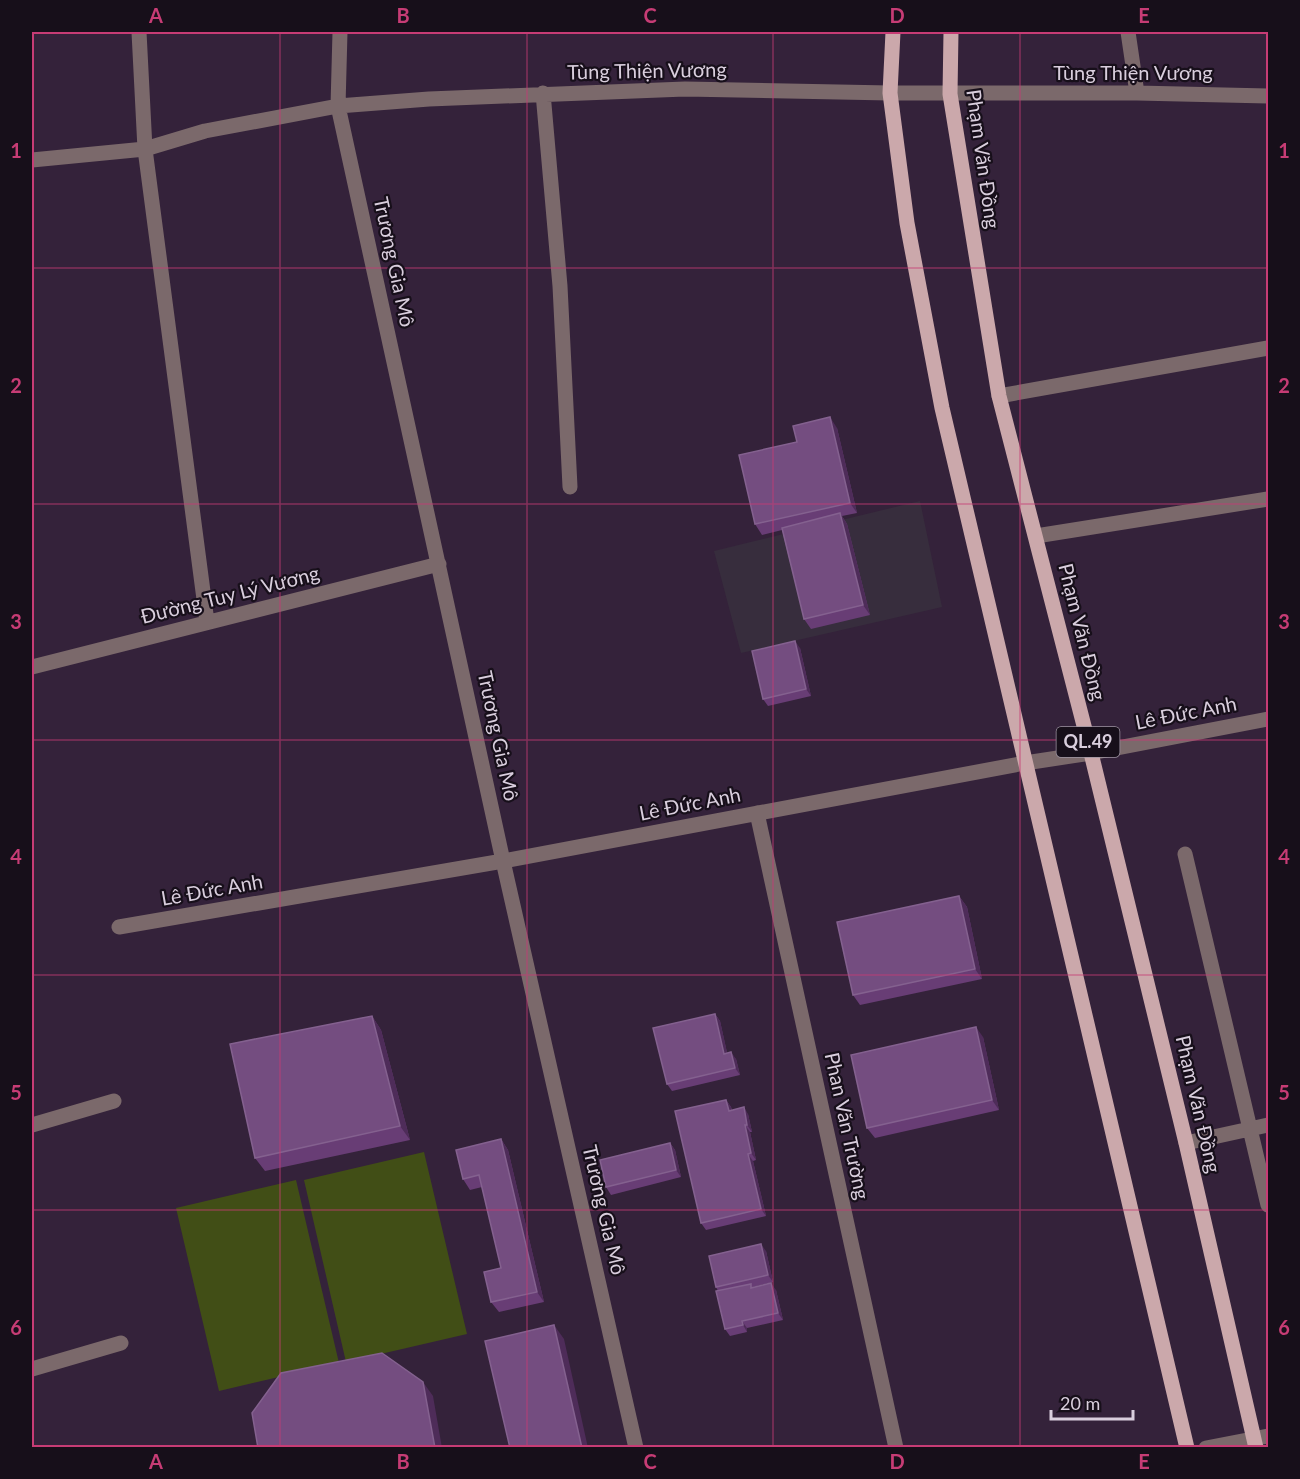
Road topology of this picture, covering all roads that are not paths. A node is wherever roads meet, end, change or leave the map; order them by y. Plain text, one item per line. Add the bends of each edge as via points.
1 (139, 32) edge
2 (340, 32) edge
3 (893, 32) edge
4 (951, 32) edge
5 (1128, 32) edge
6 (543, 93) junction
7 (890, 93) junction
8 (1137, 93) junction
9 (950, 94) junction
10 (1269, 96) edge
11 (338, 106) junction
12 (145, 148) junction
13 (32, 160) edge
14 (1269, 348) edge
15 (999, 396) junction
16 (570, 487) dead end
17 (1269, 499) edge
18 (1036, 536) junction
19 (439, 564) junction
20 (207, 622) junction
21 (32, 667) edge
22 (1269, 719) edge
23 (1091, 753) junction
24 (1024, 763) junction
25 (757, 813) junction
26 (1185, 854) dead end
27 (503, 861) junction
28 (119, 927) dead end
29 (114, 1101) dead end
30 (32, 1125) edge
31 (1269, 1125) edge
32 (1251, 1128) junction
33 (1186, 1143) junction
34 (1269, 1205) edge
35 (121, 1343) dead end
36 (32, 1369) edge
37 (1259, 1440) edge
38 (636, 1448) edge
39 (896, 1448) edge
40 (1187, 1448) edge
41 (1206, 1448) edge

1 - 12 street
2 - 11 street, Trương Gia Mô
3 - 7 main road
4 - 9 main road, Phạm Văn Đồng / QL.49
5 - 8 street
6 - 7 street, Tùng Thiện Vương via 686,89
6 - 11 street, Tùng Thiện Vương
6 - 16 street via 560,286
7 - 9 street, Tùng Thiện Vương
7 - 24 main road via 907,223 942,408
8 - 9 street, Tùng Thiện Vương
8 - 10 street, Tùng Thiện Vương
9 - 15 main road, Phạm Văn Đồng / QL.49
11 - 12 street, Tùng Thiện Vương via 205,131
11 - 19 street, Trương Gia Mô
12 - 13 street, Tùng Thiện Vương
12 - 20 street
14 - 15 street
15 - 18 main road, Phạm Văn Đồng / QL.49
17 - 18 street
18 - 23 main road, Phạm Văn Đồng / QL.49
19 - 20 street, Đường Tuy Lý Vương
19 - 27 street, Trương Gia Mô
20 - 21 street, Đường Tuy Lý Vương
22 - 23 street, Lê Đức Anh
23 - 24 street, Lê Đức Anh
23 - 33 main road, Phạm Văn Đồng / QL.49
24 - 25 street, Lê Đức Anh
24 - 40 main road
25 - 27 street, Lê Đức Anh
25 - 39 street, Phan Văn Trường
26 - 32 street
27 - 28 street, Lê Đức Anh
27 - 38 street, Trương Gia Mô
29 - 30 street
31 - 32 street
32 - 33 street
32 - 34 street
33 - 37 main road, Phạm Văn Đồng / QL.49
35 - 36 street
37 - 41 street

